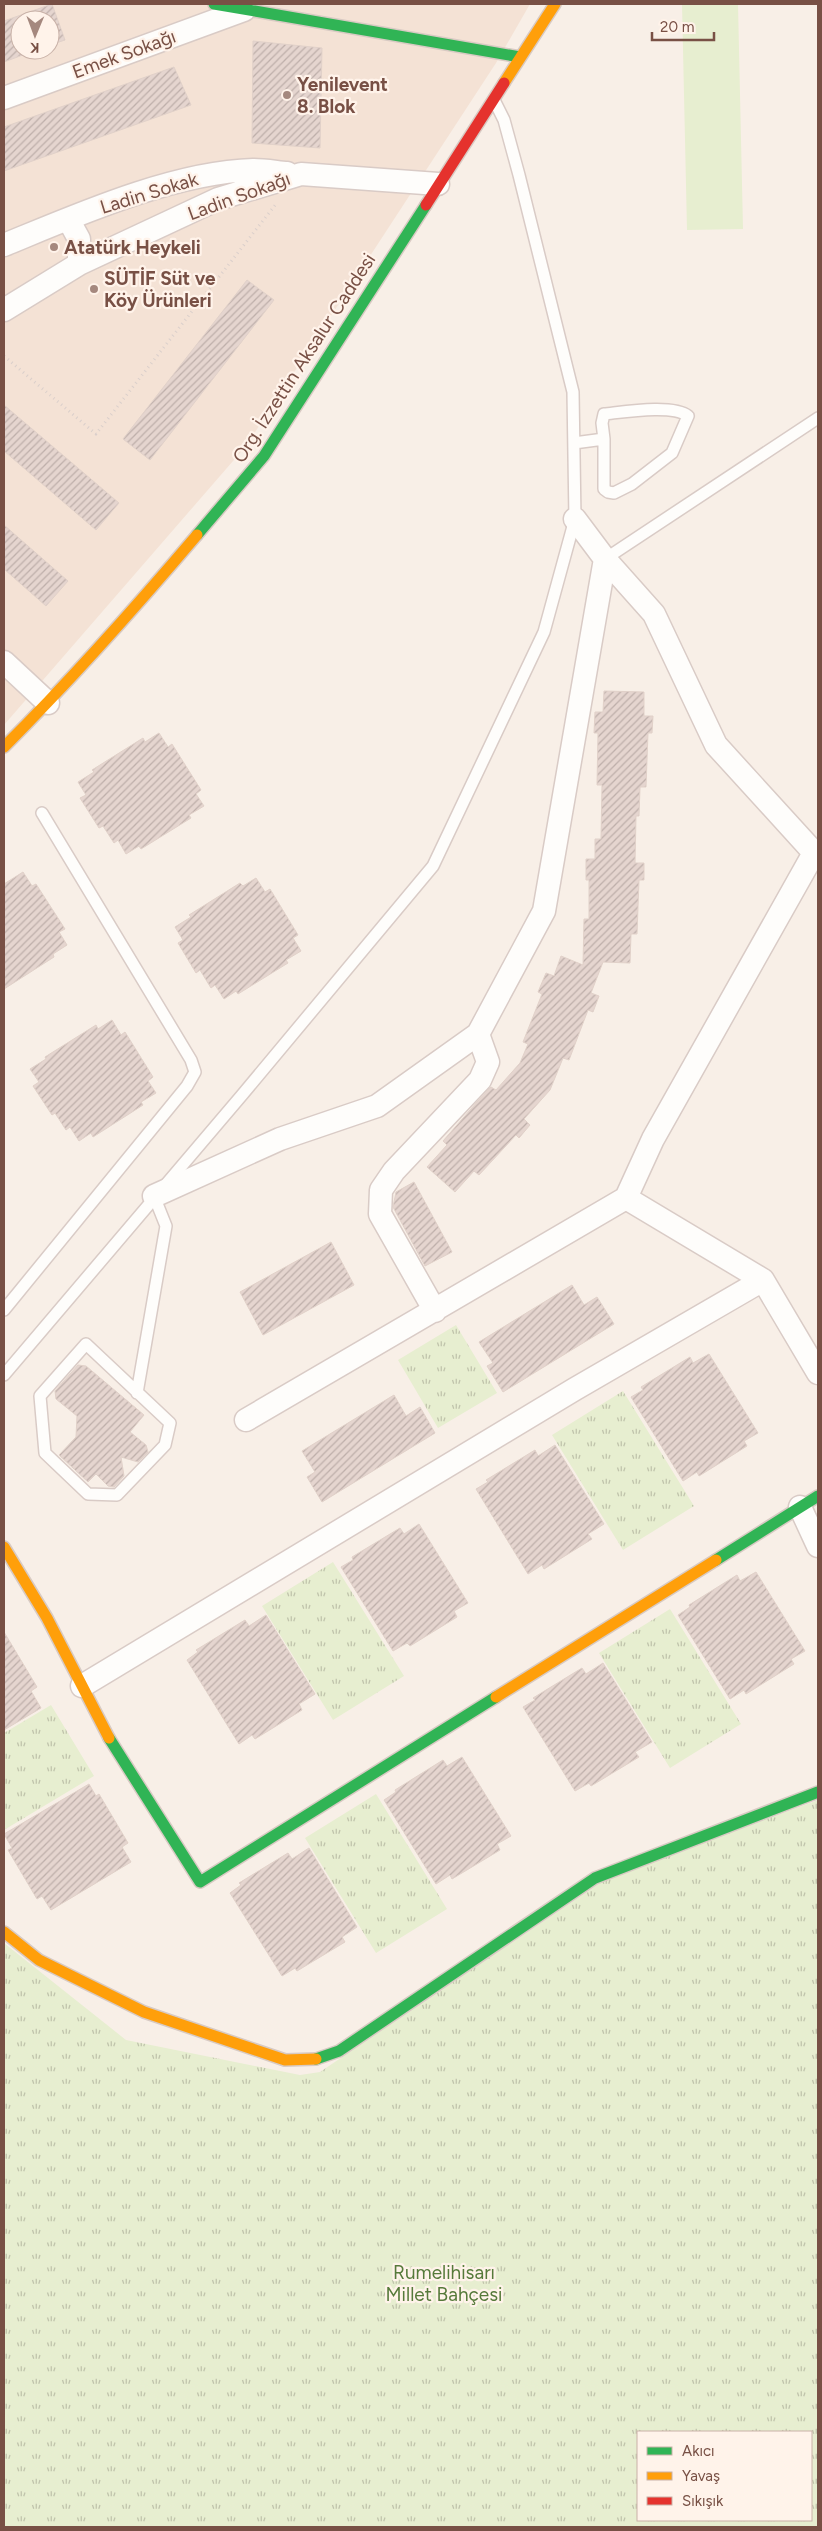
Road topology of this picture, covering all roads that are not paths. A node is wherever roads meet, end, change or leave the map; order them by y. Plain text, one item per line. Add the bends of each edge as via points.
1 (214, 4) edge
2 (555, 4) edge
3 (244, 10) junction
4 (520, 57) junction
5 (4, 98) edge
6 (494, 100) junction
7 (301, 174) junction
8 (438, 184) junction
9 (68, 219) junction
10 (4, 245) edge
11 (79, 264) junction
12 (4, 310) edge
13 (818, 418) edge
14 (604, 439) junction
15 (574, 443) junction
16 (575, 519) junction
17 (605, 559) junction
18 (4, 662) edge
19 (48, 703) junction
20 (4, 747) edge
21 (42, 813) dead end
22 (817, 854) edge
23 (478, 1034) junction
24 (154, 1196) junction
25 (626, 1198) junction
26 (763, 1280) junction
27 (4, 1310) edge
28 (435, 1311) junction
29 (818, 1373) edge
30 (4, 1375) edge
31 (137, 1393) junction
32 (246, 1420) dead end
33 (809, 1501) edge
34 (818, 1546) edge
35 (4, 1547) edge
36 (82, 1686) junction
37 (818, 1792) edge
38 (4, 1932) edge

1 - 3 street
2 - 4 street, Org. İzzettin Aksalur Caddesi
3 - 4 street
3 - 5 street, Emek Sokağı
4 - 6 street, Org. İzzettin Aksalur Caddesi
6 - 8 street, Org. İzzettin Aksalur Caddesi
6 - 15 lane via 504,120 519,175 573,392
7 - 8 street, Ladin Sokağı
7 - 9 street, Ladin Sokak via 253,170 188,178
7 - 11 street, Ladin Sokağı via 218,199
8 - 19 street, Org. İzzettin Aksalur Caddesi via 264,456 142,600
9 - 10 street, Ladin Sokak
9 - 11 street via 79,239
11 - 12 street, Ladin Sokağı
13 - 17 lane
14 - 14 lane via 604,414 660,410 682,411 688,416 672,453 632,484 614,493 604,489
14 - 15 lane
15 - 16 lane
16 - 17 street
16 - 24 lane via 544,632 433,866 242,1096
17 - 22 street via 654,614 716,745
17 - 23 street via 544,911
18 - 19 street
19 - 20 street, Org. İzzettin Aksalur Caddesi
21 - 27 lane via 191,1060 195,1072 187,1086
22 - 25 street via 653,1139
23 - 24 street via 377,1106 280,1139
23 - 28 street via 488,1062 480,1080 394,1171 381,1190 380,1214
24 - 30 lane
24 - 31 lane via 166,1226
25 - 26 street
25 - 28 street
26 - 29 street
26 - 36 street via 550,1404
28 - 32 street
31 - 31 lane via 170,1423 165,1445 117,1495 88,1494 45,1453 40,1396 86,1344
33 - 34 street
33 - 36 street via 200,1882 101,1725
35 - 36 street via 47,1618
37 - 38 street via 595,1878 339,2051 318,2059 285,2060 144,2012 39,1960

